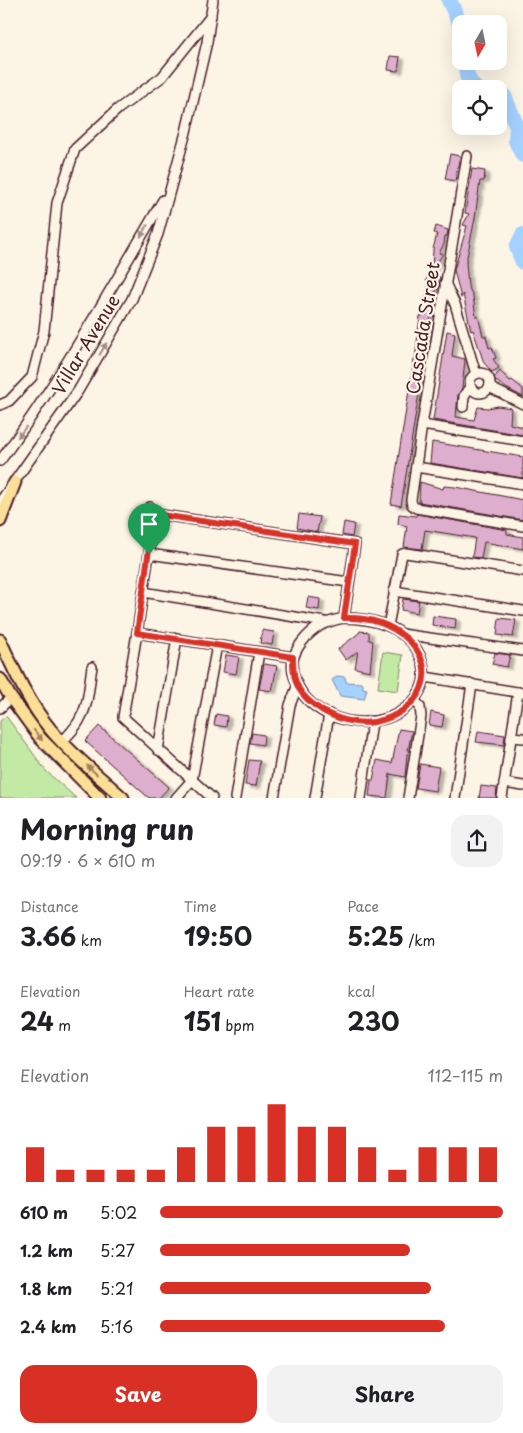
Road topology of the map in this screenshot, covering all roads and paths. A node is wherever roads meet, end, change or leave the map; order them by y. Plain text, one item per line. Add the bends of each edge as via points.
1 (213, 0) edge
2 (211, 16) junction
3 (467, 156) dead end
4 (169, 189) junction
5 (445, 283) junction
6 (476, 374) junction
7 (470, 387) junction
8 (489, 387) junction
9 (523, 404) edge
10 (0, 405) edge
11 (463, 407) dead end
12 (422, 425) junction
13 (523, 441) edge
14 (0, 461) edge
15 (416, 468) junction
16 (15, 482) junction
17 (523, 484) edge
18 (0, 502) edge
19 (0, 521) edge
20 (523, 526) edge
21 (149, 554) junction
22 (523, 571) edge
23 (349, 582) junction
24 (394, 591) junction
25 (143, 592) junction
26 (523, 611) edge
27 (344, 618) junction
28 (325, 622) junction
29 (388, 626) junction
30 (137, 633) junction
31 (401, 634) junction
32 (177, 638) junction
33 (0, 640) edge
34 (217, 645) junction
35 (523, 651) edge
36 (259, 652) junction
37 (293, 657) junction
38 (92, 668) dead end
39 (425, 677) junction
40 (0, 679) edge
41 (472, 684) junction
42 (298, 687) junction
43 (521, 693) edge
44 (11, 698) junction
45 (415, 700) junction
46 (0, 708) edge
47 (329, 714) junction
48 (372, 722) junction
49 (511, 737) junction
50 (523, 738) edge
51 (62, 742) junction
52 (158, 750) junction
53 (192, 780) junction
54 (504, 784) junction
55 (523, 786) edge
56 (100, 798) edge
57 (123, 798) edge
58 (176, 798) edge
59 (212, 798) edge
60 (235, 798) edge
61 (274, 798) edge
62 (315, 798) edge
63 (361, 798) edge
64 (408, 798) edge
65 (455, 798) edge
66 (502, 798) edge

1 - 2 street, Villar Avenue
2 - 4 street, Villar Avenue via 186,132
2 - 10 street via 162,77 118,109 75,149 57,203 44,330 32,377 9,401
3 - 5 street, Cascada Street
4 -> 14 street, Villar Avenue via 58,376
16 -> 4 street, Villar Avenue via 78,391 132,299 158,234
5 - 6 street via 455,304
5 - 12 street, Cascada Street
6 - 7 street via 470,381
6 - 8 street via 488,377
7 - 8 street via 478,393
7 - 11 street via 464,396
8 - 9 street
12 - 13 street
12 - 15 street, Cascada Street
15 - 17 street
15 - 20 street, Cascada Street via 411,500 416,508
16 - 18 street, Villar Avenue
16 - 19 main road
21 - 23 street
21 - 23 street via 152,510 355,544
21 - 25 street
22 - 24 street via 406,553 400,558
23 - 27 street
24 - 26 street
24 - 29 street
25 - 28 street
25 - 30 street
27 - 28 street
27 - 29 street via 365,619
28 - 37 street via 308,635
29 - 31 street
30 - 32 street
30 - 52 street via 123,717
31 - 35 street
31 - 39 street via 420,655
32 - 34 street
32 - 52 street
33 - 51 main road via 41,717
34 - 36 street
34 - 53 street
36 - 37 street
36 - 60 street
37 - 42 street via 292,671
38 - 51 street via 81,718
39 - 41 street
39 - 45 street
40 - 44 main road
41 - 43 street
41 - 65 street
42 - 47 street via 313,704
42 - 61 street via 290,705
43 - 49 street
44 - 46 street
44 -> 56 main road via 40,739
45 - 48 street via 388,718
45 - 64 street via 420,706 421,716
47 - 48 street via 348,721
47 - 62 street
48 - 63 street
49 - 50 street
49 - 54 street
57 -> 51 main road
52 - 53 street
53 - 58 street
53 - 59 street
54 - 55 street
54 - 66 street

